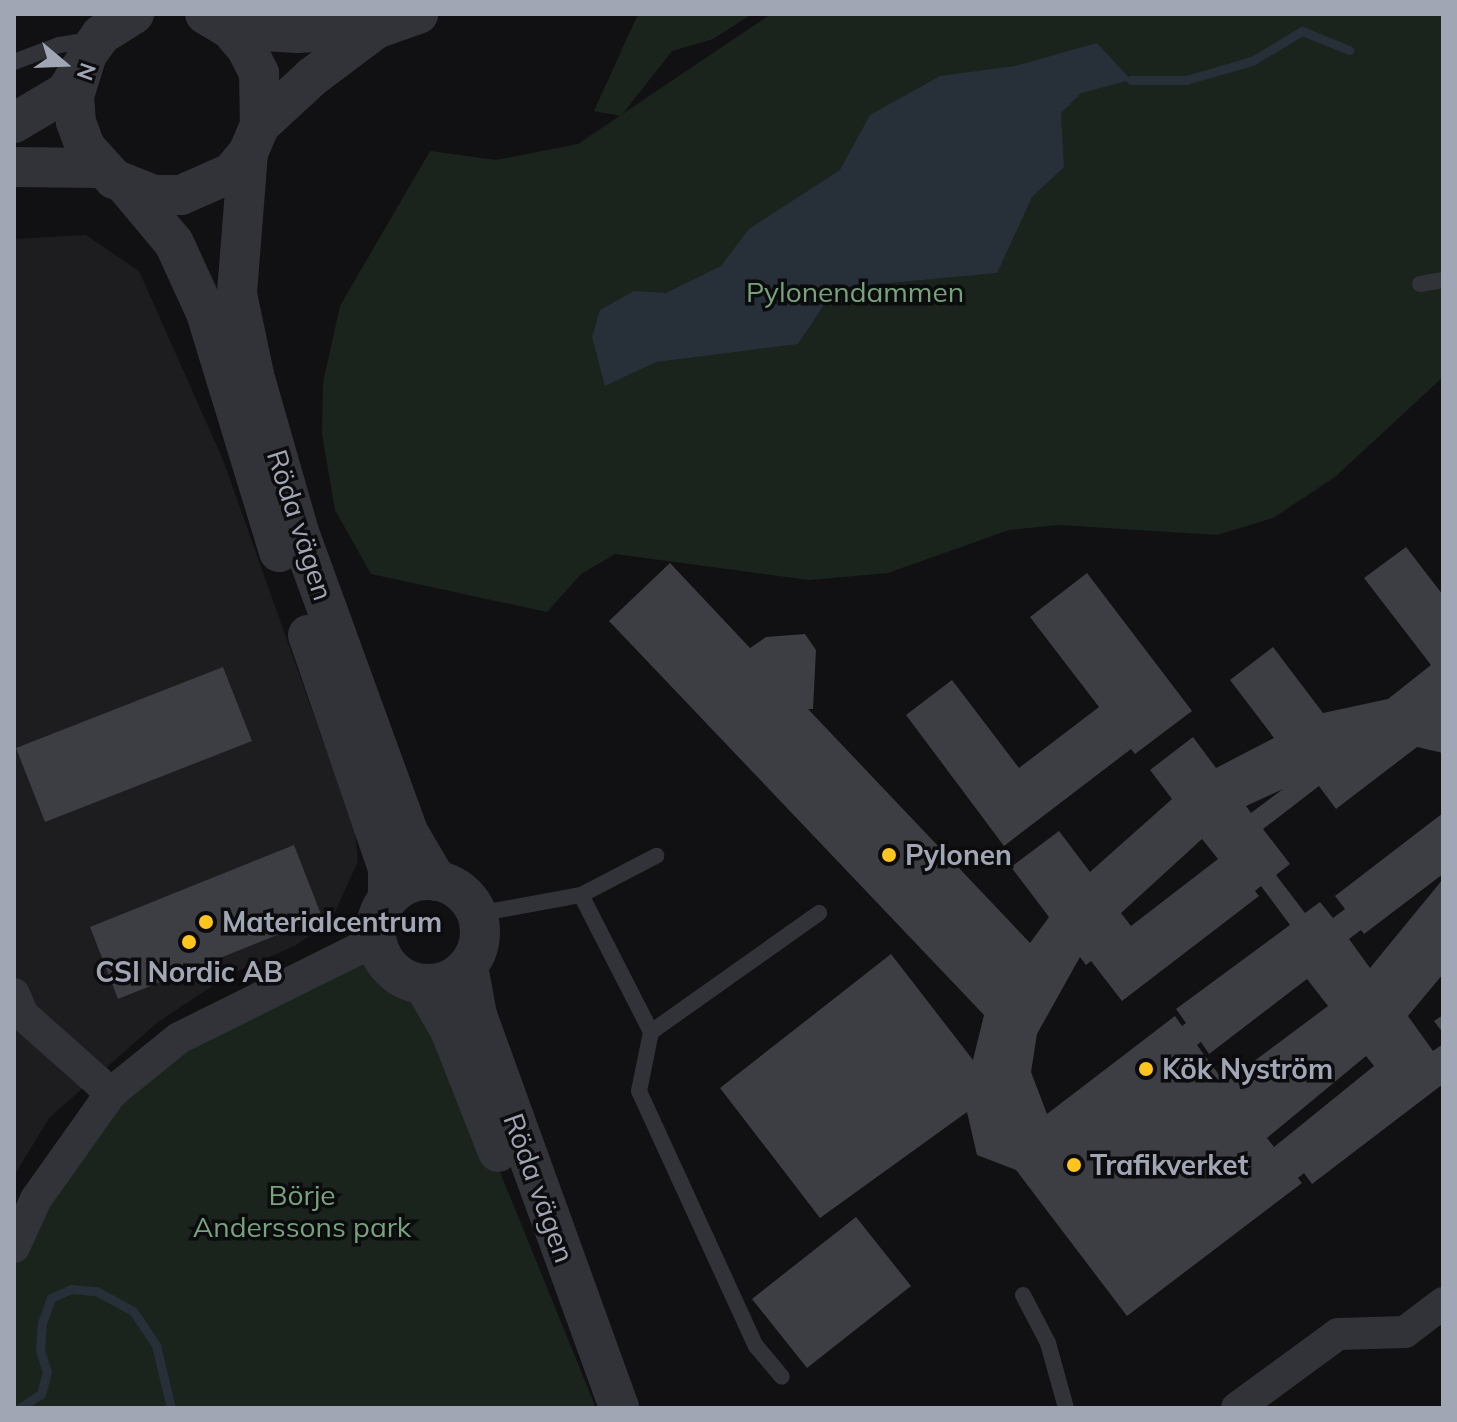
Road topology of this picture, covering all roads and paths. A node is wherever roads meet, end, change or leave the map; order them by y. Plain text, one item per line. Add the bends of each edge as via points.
1 (134, 14) edge
2 (418, 14) edge
3 (217, 21) edge
4 (376, 29) junction
5 (95, 40) edge
6 (14, 62) edge
7 (14, 123) edge
8 (254, 139) junction
9 (14, 167) edge
10 (114, 178) junction
11 (1443, 280) edge
12 (1420, 284) dead end
13 (656, 856) dead end
14 (437, 881) junction
15 (581, 895) junction
16 (388, 897) junction
17 (819, 913) dead end
18 (477, 914) junction
19 (376, 940) junction
20 (468, 966) junction
21 (424, 985) junction
22 (14, 994) edge
23 (651, 1032) junction
24 (111, 1093) junction
25 (14, 1247) edge
26 (1023, 1295) dead end
27 (1443, 1303) edge
28 (782, 1377) dead end
29 (600, 1408) edge
30 (619, 1408) edge
31 (1066, 1408) edge
32 (1237, 1408) edge

1 - 5 street
2 - 4 street
3 - 4 street via 297,33
3 - 8 street, Röda vägen via 259,73
4 - 8 street via 312,77
5 - 6 lane via 59,45
5 - 7 street via 66,92
5 - 10 street, Röda vägen via 76,122
8 - 10 street via 219,181 181,195
8 - 14 street, Röda vägen via 237,294 254,375 299,532 408,832
9 - 10 street
10 - 16 street, Röda vägen via 174,243 206,313 254,482 388,869
11 - 12 lane
13 - 15 lane
14 - 16 street via 419,880
14 - 18 street via 468,898
15 - 18 lane
15 - 23 lane
16 - 19 street via 376,924
17 - 23 lane
18 - 20 street via 480,941
19 - 21 street via 395,973
19 - 24 street via 179,1038
20 - 21 street via 455,977
20 - 30 street, Röda vägen via 477,1015
21 - 29 street, Röda vägen via 450,1030
22 - 24 street via 23,1015
23 - 28 lane via 639,1091 756,1346
24 - 25 street via 36,1199
26 - 31 lane via 1048,1343
27 - 32 street via 1405,1332 1338,1334

